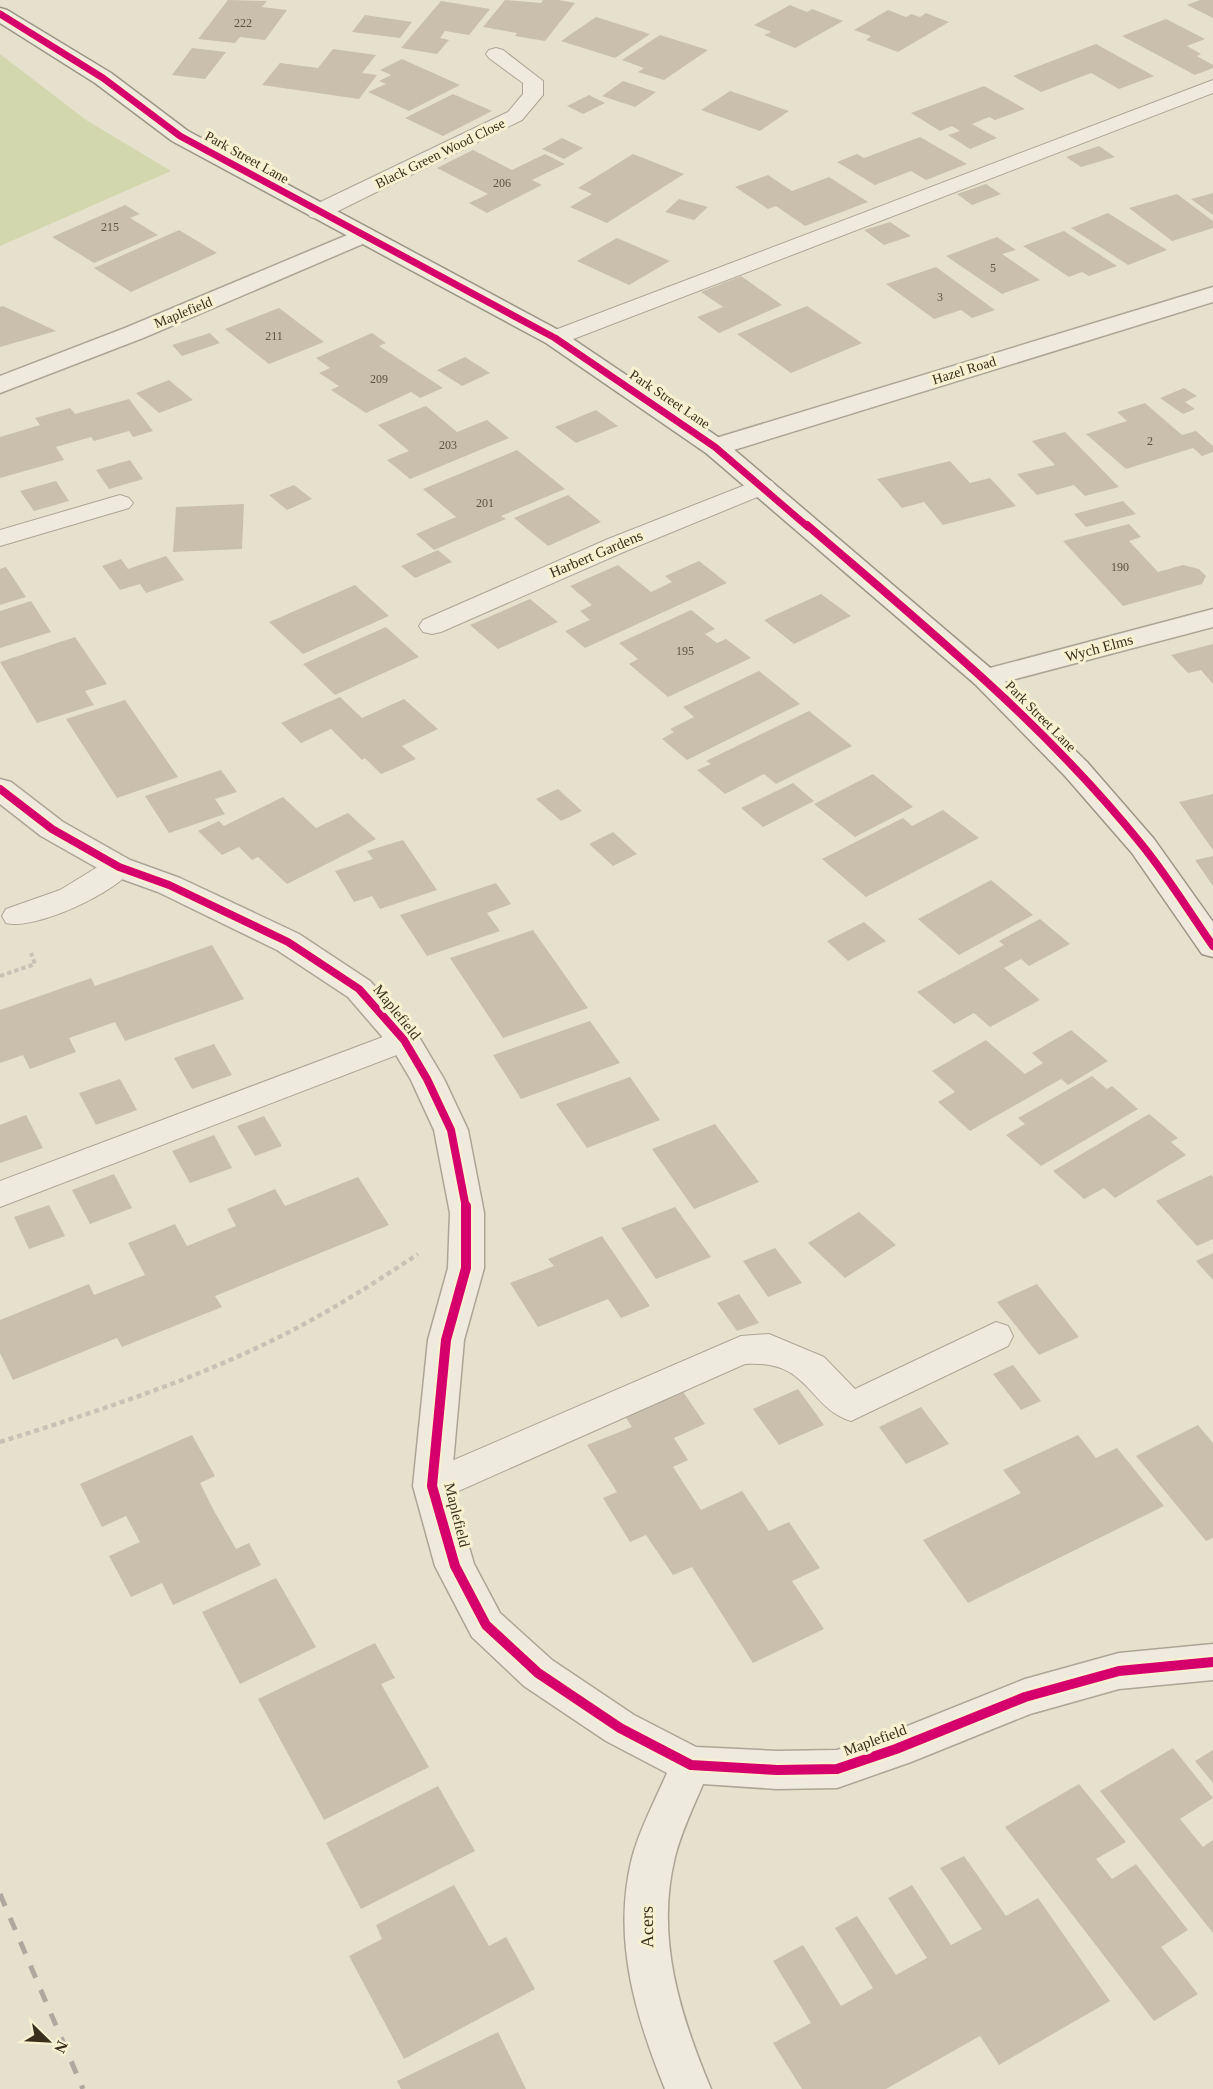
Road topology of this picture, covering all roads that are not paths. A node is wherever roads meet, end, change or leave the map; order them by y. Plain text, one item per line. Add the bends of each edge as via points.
1 (0, 14) edge
2 (496, 54) dead end
3 (1213, 86) edge
4 (318, 212) junction
5 (364, 235) junction
6 (1213, 294) edge
7 (555, 338) junction
8 (0, 385) edge
9 (715, 447) junction
10 (762, 486) junction
11 (120, 503) dead end
12 (0, 538) edge
13 (1213, 618) edge
14 (432, 626) dead end
15 (985, 678) junction
16 (0, 789) edge
17 (119, 867) junction
18 (17, 916) dead end
19 (1213, 946) edge
20 (404, 1040) junction
21 (0, 1194) edge
22 (996, 1336) dead end
23 (432, 1486) junction
24 (1213, 1662) edge
25 (691, 1765) junction
26 (688, 2089) edge

1 - 4 street, Park Street Lane via 103,78 180,135
2 - 4 lane, Black Green Wood Close via 532,81 533,95 515,116
3 - 7 lane
4 - 5 street, Park Street Lane
5 - 7 street, Park Street Lane
5 - 8 street, Maplefield
6 - 9 street, Hazel Road
7 - 9 street, Park Street Lane
9 - 10 street, Park Street Lane
10 - 14 lane, Harbert Gardens
10 - 15 street, Park Street Lane
11 - 12 lane
13 - 15 street, Wych Elms
15 - 19 street, Park Street Lane via 1076,769 1143,846
16 - 17 street, Maplefield via 52,829
17 - 18 lane via 93,887 66,900
17 - 20 street, Maplefield via 169,885 288,942 358,989
20 - 21 lane
20 - 23 street, Maplefield via 451,1130 467,1213 466,1268 446,1340
22 - 23 lane via 851,1407 812,1367 769,1348 741,1350
23 - 25 street, Maplefield via 455,1566 486,1625 538,1673 620,1728
24 - 25 street, Maplefield via 1119,1671 1025,1697 837,1769
25 - 26 street, Acers via 653,1857 644,1918 649,1969 666,2038

